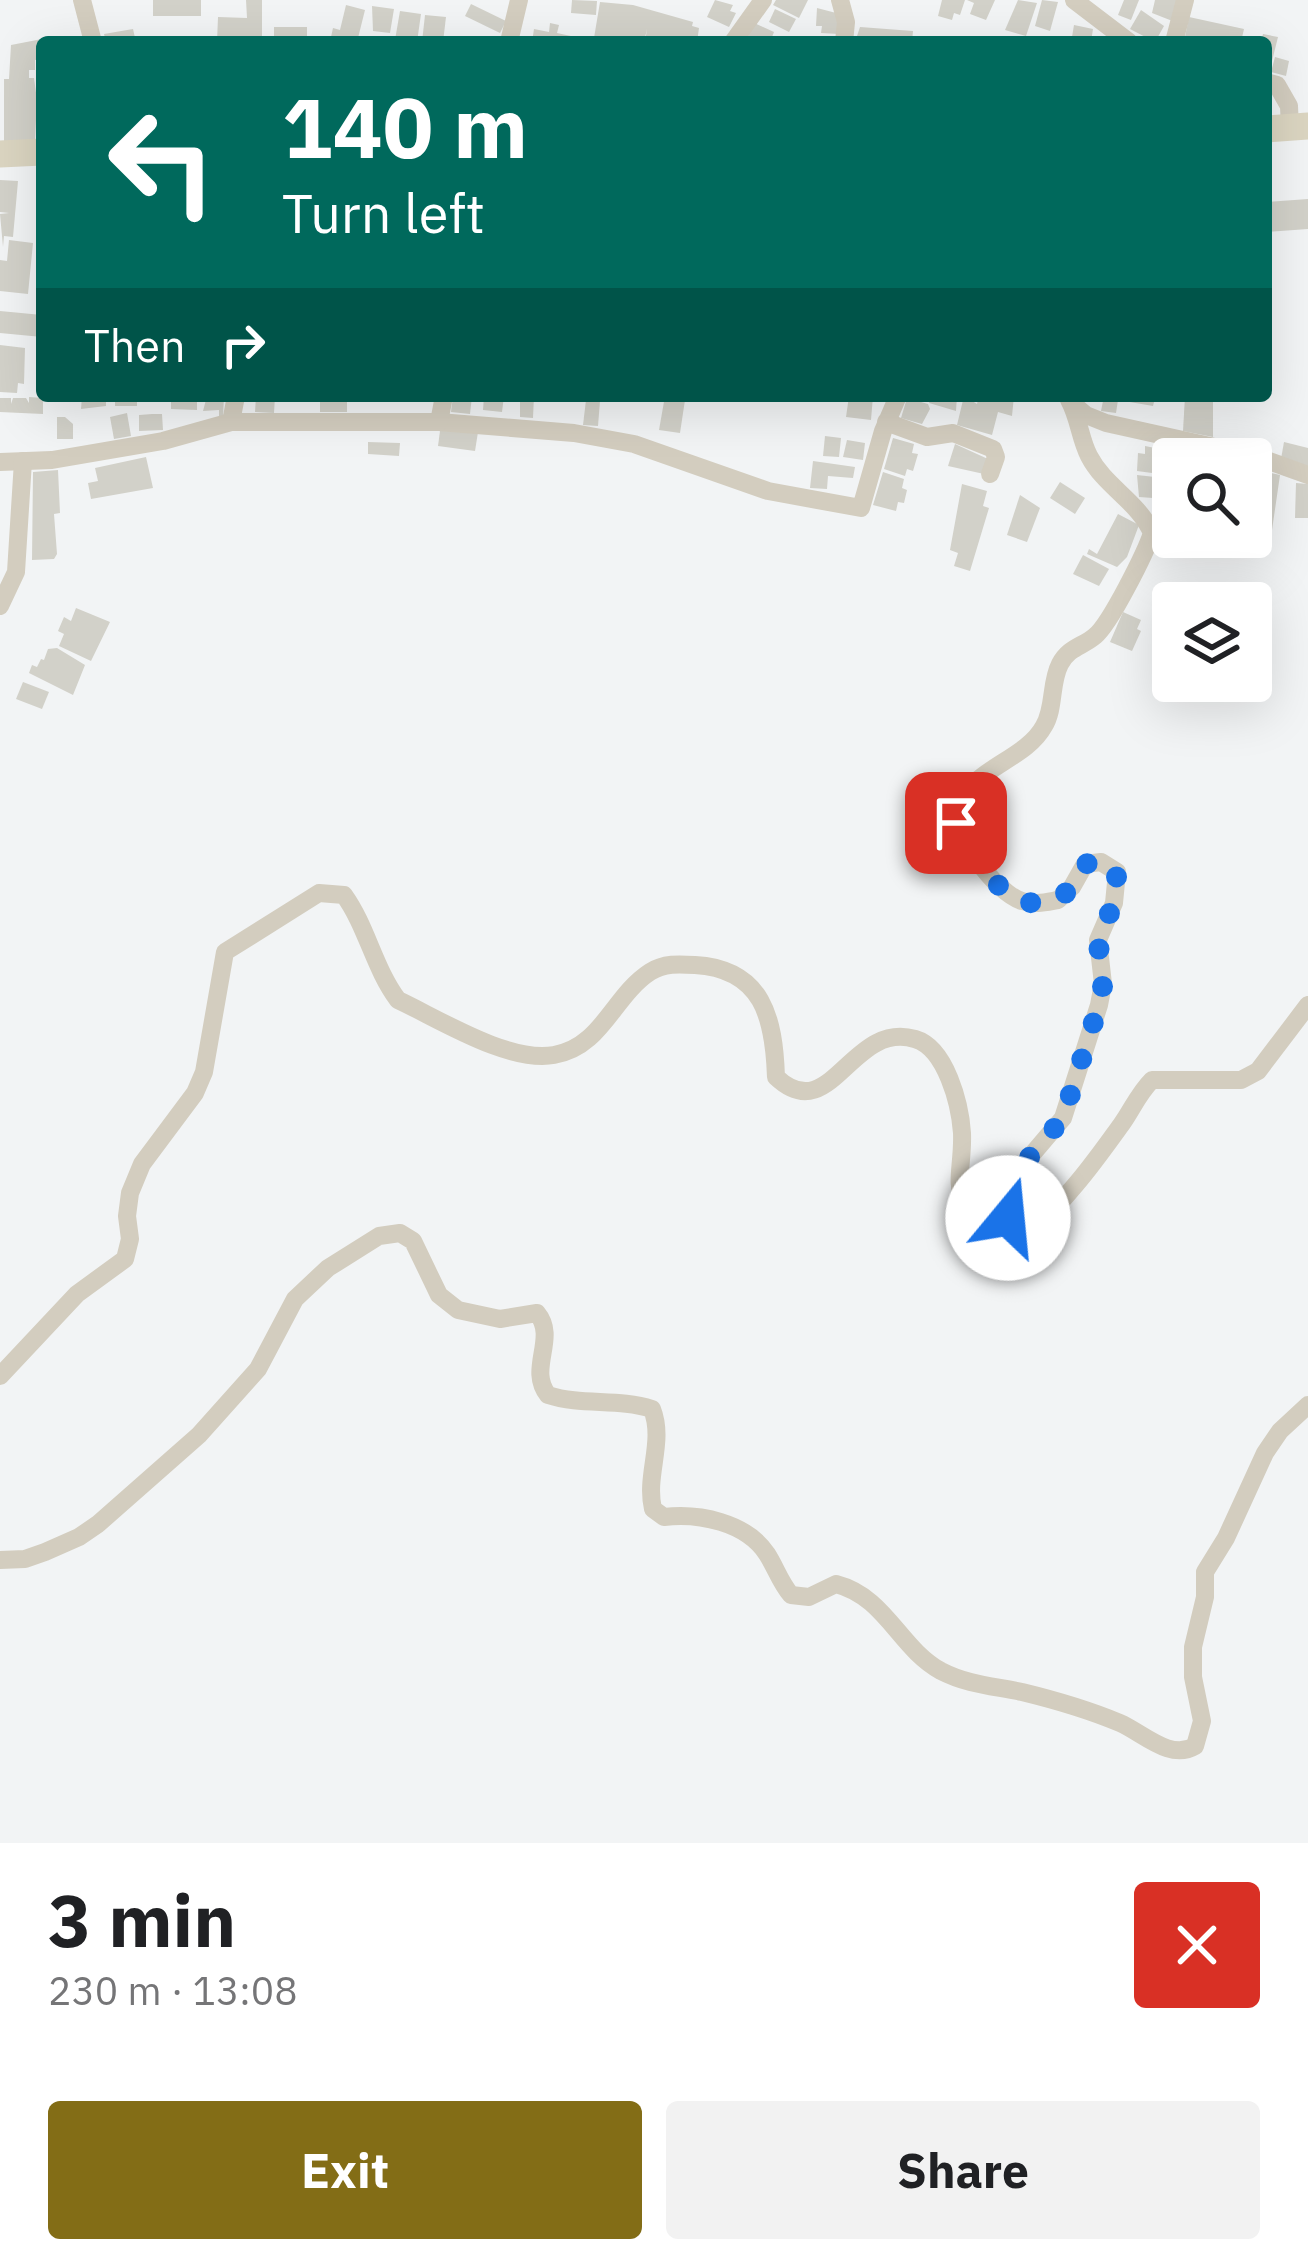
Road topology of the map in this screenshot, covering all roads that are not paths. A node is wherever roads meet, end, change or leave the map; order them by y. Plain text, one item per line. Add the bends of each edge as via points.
1 (82, 0) edge
2 (498, 0) edge
3 (763, 0) edge
4 (840, 0) edge
5 (1074, 0) edge
6 (1186, 0) edge
7 (516, 6) edge
8 (91, 36) edge
9 (510, 36) edge
10 (737, 36) edge
11 (845, 36) edge
12 (1121, 36) edge
13 (1176, 36) edge
14 (1272, 84) edge
15 (1288, 128) edge
16 (36, 152) edge
17 (0, 154) edge
18 (235, 402) edge
19 (443, 402) edge
20 (895, 402) edge
21 (1069, 402) edge
22 (1071, 402) edge
23 (231, 422) junction
24 (439, 422) junction
25 (886, 422) junction
26 (23, 461) junction
27 (0, 462) edge
28 (990, 474) dead end
29 (1308, 475) edge
30 (0, 606) edge
31 (1308, 1005) edge
32 (1008, 1218) junction
33 (0, 1376) edge
34 (1308, 1405) edge
35 (0, 1560) edge

1 - 8 street
2 - 7 street
3 - 10 street
4 - 11 street
5 - 12 street
6 - 13 street
7 - 9 street
14 - 15 street via 1289,106
16 - 17 main road
18 - 23 street
19 - 24 street
20 - 25 street
21 - 32 street via 1088,454 1152,533 1120,602 1094,638 1062,660 1045,726 959,804 962,840 1019,901 1058,900 1084,864 1117,872 1098,940 1099,1005 1063,1118 1023,1165
22 - 29 street via 1106,423
23 - 24 street
23 - 26 street via 163,441
24 - 25 street via 634,444 769,491 861,508
25 - 28 street via 993,449
26 - 27 street
26 - 30 street via 16,572
31 - 32 street via 1258,1071 1241,1080 1151,1080 1048,1216
32 - 33 street via 965,1201 956,1177 962,1133 953,1091 935,1050 915,1039 880,1038 805,1094 776,1077 774,1028 748,985 728,970 671,964 628,990 595,1036 557,1055 528,1056 398,1000 344,895 319,892 225,952 204,1072 130,1193 125,1259 77,1294
34 - 35 street via 1265,1454 1205,1572 1193,1647 1202,1720 1186,1751 1054,1700 938,1670 857,1590 836,1584 808,1598 791,1595 765,1550 727,1523 664,1517 649,1492 657,1445 652,1409 548,1395 538,1375 544,1320 536,1313 500,1319 458,1310 440,1295 413,1240 400,1233 379,1236 328,1268 295,1299 258,1369 199,1435 98,1524 45,1552

